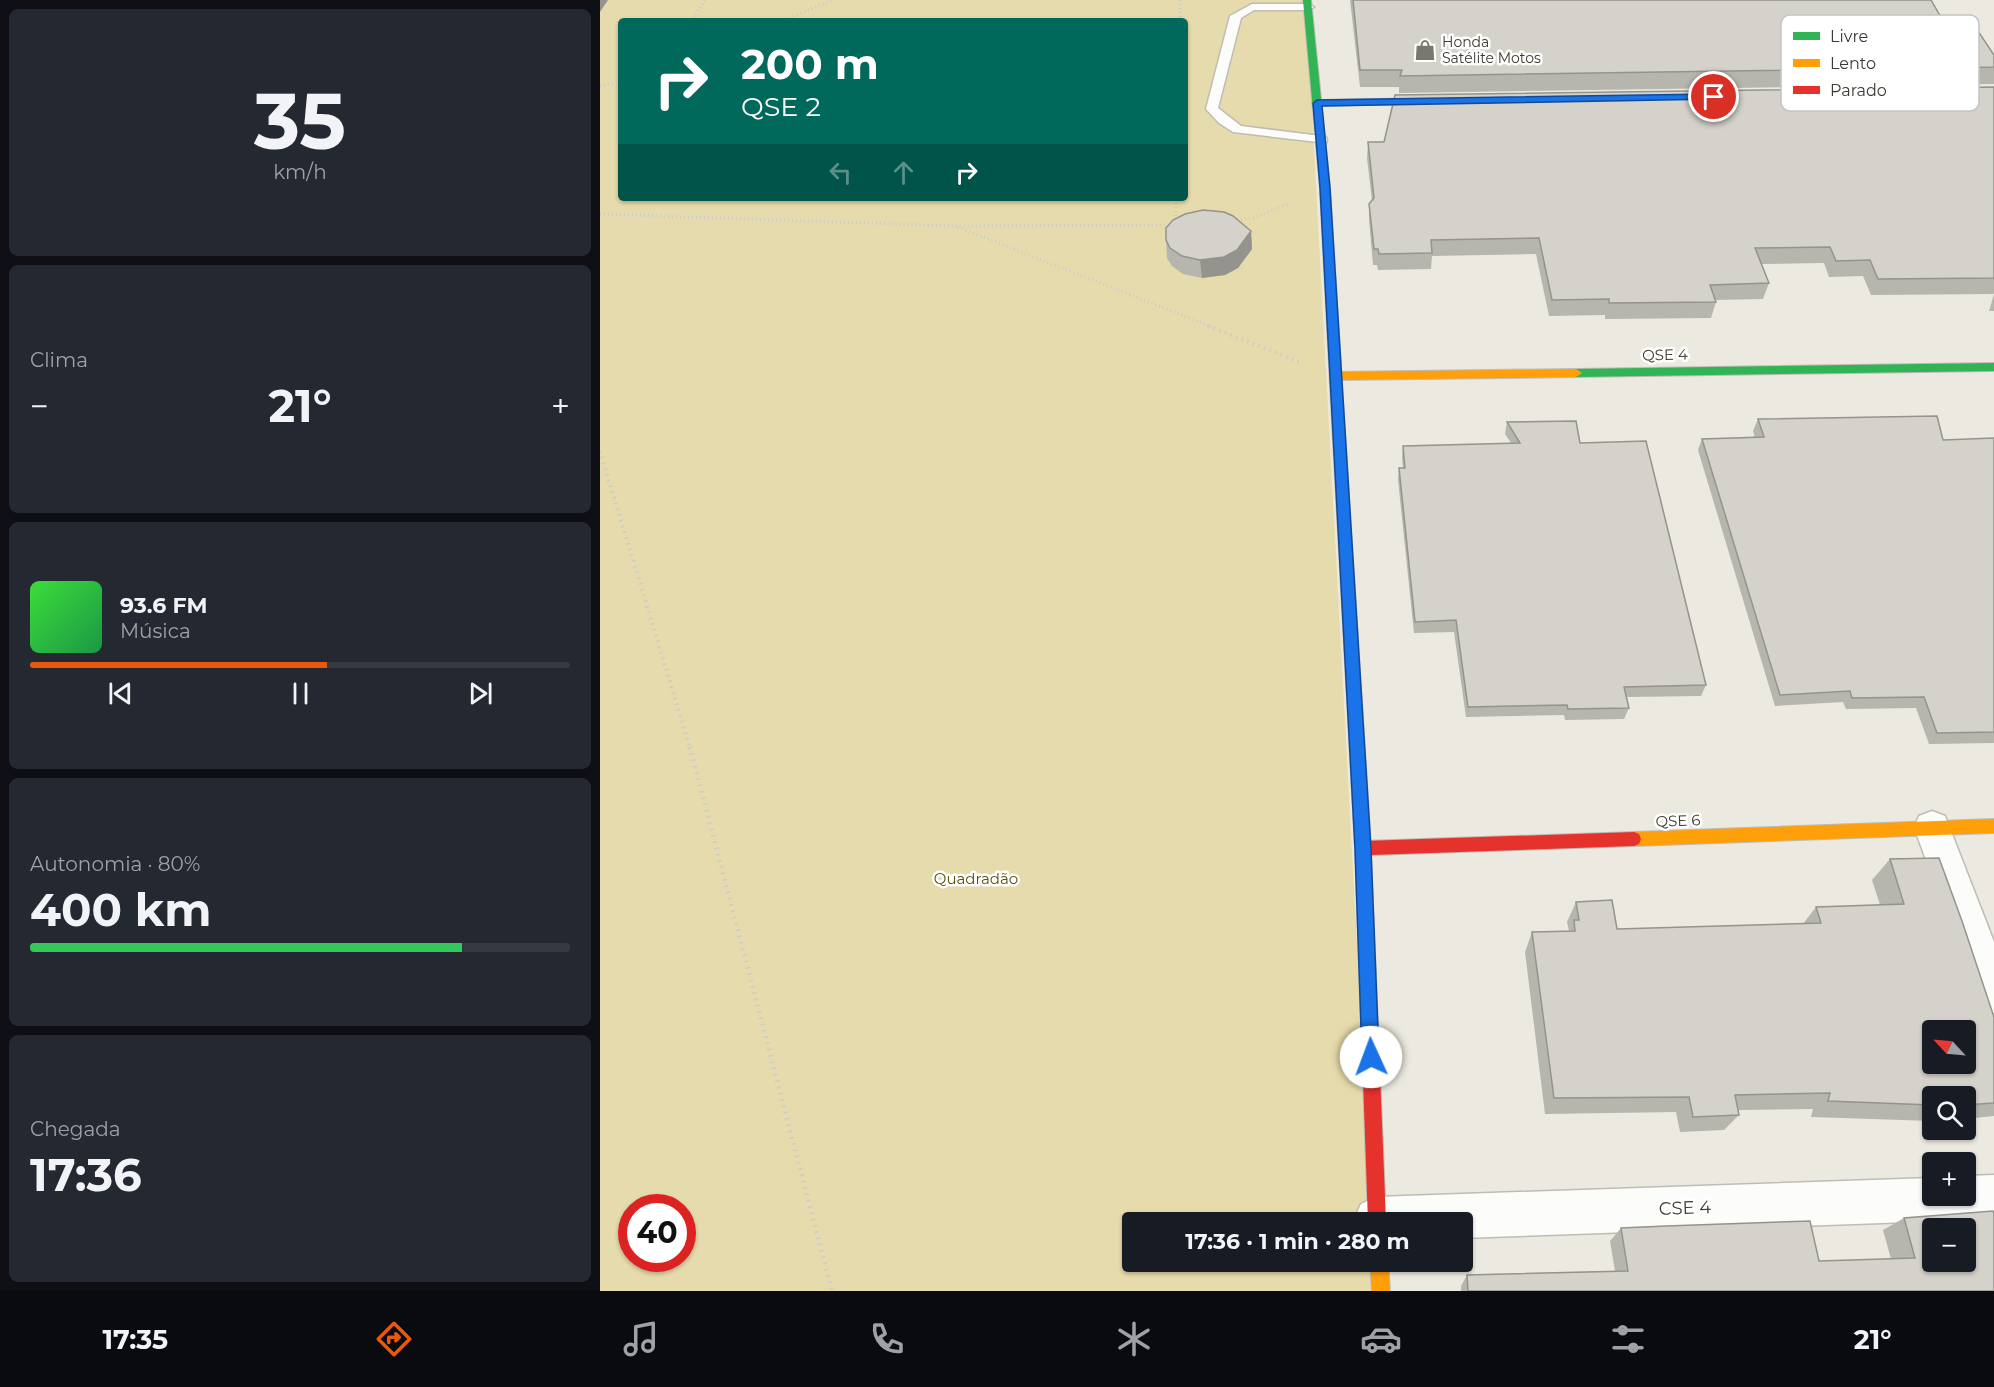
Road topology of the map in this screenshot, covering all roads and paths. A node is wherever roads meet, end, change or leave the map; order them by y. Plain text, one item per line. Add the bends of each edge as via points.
1 (705, 0) edge
2 (833, 0) edge
3 (1180, 0) edge
4 (1307, 3) edge
5 (693, 18) edge
6 (789, 18) edge
7 (1180, 18) edge
8 (618, 83) edge
9 (600, 86) edge
10 (1448, 101) edge
11 (1317, 103) junction
12 (1320, 140) junction
13 (1325, 188) junction
14 (1176, 201) edge
15 (600, 214) edge
16 (1231, 220) edge
17 (954, 226) junction
18 (1994, 367) edge
19 (1336, 376) junction
20 (600, 451) edge
21 (1994, 826) edge
22 (1932, 827) junction
23 (1363, 849) junction
24 (1994, 994) edge
25 (1994, 1197) edge
26 (1377, 1212) edge
27 (1473, 1217) edge
28 (1380, 1272) edge
29 (832, 1291) edge
30 (1381, 1291) edge

1 - 5 path
2 - 6 path
3 - 7 path
4 - 11 street
4 - 12 lane via 1252,7 1236,16 1212,109 1238,129
8 - 9 path
10 - 11 street
11 - 12 street
12 - 13 street
13 - 16 path via 1254,218
13 - 19 street
14 - 17 path via 1175,225
15 - 17 path
17 - 19 path
18 - 19 street, QSE 4
19 - 23 street
20 - 29 path via 682,718
21 - 22 street, QSE 6
22 - 23 street, QSE 6
22 - 24 street
23 - 26 street
25 - 27 street, CSE 4
28 - 30 street

